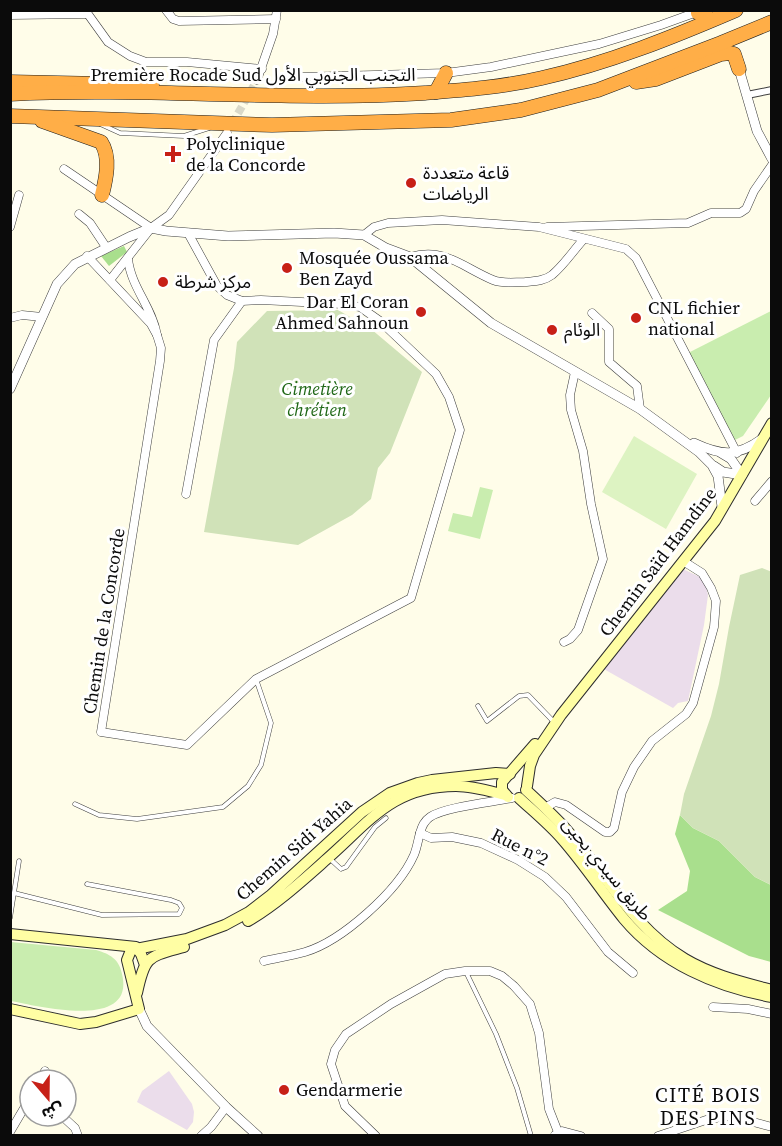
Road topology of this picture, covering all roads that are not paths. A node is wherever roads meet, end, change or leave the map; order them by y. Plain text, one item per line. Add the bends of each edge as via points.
1 (166, 10) edge
2 (736, 10) edge
3 (700, 11) edge
4 (86, 12) edge
5 (10, 15) edge
6 (277, 15) edge
7 (771, 22) edge
8 (262, 69) junction
9 (739, 69) joint
10 (446, 73) junction
11 (302, 77) dead end
12 (257, 80) tunnel mouth
13 (622, 81) junction
14 (10, 82) edge
15 (771, 90) edge
16 (436, 92) junction
17 (10, 94) edge
18 (747, 95) junction
19 (238, 96) junction
20 (28, 116) junction
21 (10, 117) edge
22 (224, 129) junction
23 (771, 159) edge
24 (771, 165) edge
25 (64, 169) dead end
26 (19, 195) dead end
27 (102, 195) junction
28 (79, 214) dead end
29 (10, 227) edge
30 (539, 227) junction
31 (151, 228) junction
32 (188, 233) junction
33 (364, 235) junction
34 (583, 240) junction
35 (106, 248) junction
36 (87, 256) junction
37 (410, 258) junction
38 (128, 259) junction
39 (110, 280) junction
40 (242, 301) junction
41 (592, 314) dead end
42 (42, 317) junction
43 (10, 318) edge
44 (157, 335) junction
45 (575, 372) junction
46 (10, 389) edge
47 (640, 409) junction
48 (771, 423) edge
49 (678, 436) junction
50 (763, 437) junction
51 (721, 453) junction
52 (736, 453) junction
53 (712, 465) junction
54 (742, 475) junction
55 (771, 481) edge
56 (186, 494) dead end
57 (755, 501) dead end
58 (722, 507) junction
59 (683, 561) junction
60 (564, 642) dead end
61 (256, 678) junction
62 (478, 706) dead end
63 (557, 718) junction
64 (534, 755) junction
65 (511, 774) junction
66 (518, 793) junction
67 (75, 804) dead end
68 (545, 808) junction
69 (386, 818) dead end
70 (420, 832) junction
71 (329, 858) junction
72 (19, 861) dead end
73 (87, 884) dead end
74 (14, 893) junction
75 (10, 918) edge
76 (10, 934) edge
77 (136, 947) junction
78 (264, 961) dead end
79 (144, 964) junction
80 (465, 971) junction
81 (633, 973) dead end
82 (771, 990) edge
83 (136, 996) junction
84 (771, 997) edge
85 (713, 1007) dead end
86 (139, 1009) junction
87 (10, 1010) edge
88 (771, 1014) edge
89 (226, 1107) junction
90 (18, 1118) edge
91 (771, 1127) edge
92 (10, 1132) edge
93 (556, 1134) edge
94 (201, 1136) edge
95 (258, 1136) edge
96 (376, 1136) edge
97 (531, 1136) edge
98 (581, 1136) edge
99 (658, 1136) edge

1 - 6 street via 173,20 179,21
2 - 16 highway, Première Rocade Sud التجنب الجنوبي الأول via 649,45 541,79
3 - 10 street via 567,52
4 - 5 street
4 - 8 street via 108,42 146,62
6 - 8 street
7 - 13 highway
8 - 12 street
9 - 13 highway via 730,53 656,79
9 - 18 street
10 - 11 street
10 - 16 highway
13 - 22 highway via 521,110 451,120
14 - 19 highway via 166,86
15 - 18 street
16 - 19 highway, Première Rocade Sud التجنب الجنوبي الأول
17 - 19 highway, Première Rocade Sud التجنب الجنوبي الأول
18 - 23 street via 757,131
20 - 21 highway
20 - 22 highway
20 - 27 highway via 101,142 106,157
22 - 31 street via 169,215
24 - 30 street via 740,213 711,213 688,223
25 - 27 street
26 - 29 street
27 - 31 street
28 - 35 street via 90,223
30 - 33 street via 442,220 388,223
30 - 34 street
31 - 32 street
31 - 35 street
31 - 38 street
32 - 33 street
32 - 40 street via 217,286
33 - 37 street
34 - 37 street via 553,274 534,281 494,280 435,254
34 - 52 street via 626,249 636,258
35 - 36 street
36 - 39 street
36 - 42 street via 57,284
37 - 45 street via 491,323
38 - 39 street
38 - 44 street via 131,277 155,322
39 - 44 street
40 - 56 street via 214,340
40 - 61 street, Chemin de la Concorde via 360,307 436,374 460,430 411,598
41 - 47 street via 609,329 609,362 637,386
42 - 43 street
42 - 46 street
44 - 61 street, Chemin de la Concorde via 160,361 101,732 187,745
45 - 47 street
45 - 60 street via 570,395 572,410 603,559 578,630
47 - 49 street
48 - 50 main road, Chemin Saïd Hamdine
49 - 51 street
49 - 53 street
50 - 52 street
50 - 54 main road, Chemin Saïd Hamdine
51 - 52 street
51 - 54 street via 731,459
53 - 54 street via 723,472
53 - 58 street via 720,482
54 - 58 main road, Chemin Saïd Hamdine
55 - 57 street
58 - 59 main road, Chemin Saïd Hamdine
59 - 63 main road, Chemin Saïd Hamdine
59 - 68 street via 702,573 716,601 714,627 693,703 686,714 652,741 634,766 610,832 566,805 555,802
61 - 67 lane via 271,723 261,765 248,786 223,807 137,819 99,815
62 - 63 lane via 487,721 519,696 528,695
63 - 64 main road
63 - 65 main road
64 - 66 main road
64 - 68 main road via 534,788
65 - 66 main road via 522,776
65 - 66 main road via 502,782 502,790
65 - 77 main road, Chemin Sidi Yahia via 432,780 390,793 362,812 249,912 187,939
66 - 68 main road, طريق سيدي يحيى
66 - 70 street, Rue n°2 via 430,816
66 - 71 main road, Chemin Sidi Yahia via 455,786 401,797 369,818
66 - 84 main road, طريق سيدي يحيى via 561,838 626,921 655,948 704,978
68 - 82 main road, طريق سيدي يحيى via 566,828 641,924 667,946 712,972
69 - 71 lane via 346,867 337,867
70 - 78 street via 414,855 398,879 378,903 342,933 307,951
70 - 81 street, Rue n°2 via 431,838 452,837 481,843 545,876 608,952
71 - 79 main road, Chemin Sidi Yahia via 253,918 214,937 159,953
72 - 74 lane
73 - 74 lane via 171,900 182,908 179,914 102,915
74 - 75 lane
76 - 77 main road, Chemin Sidi Yahia
77 - 79 main road
77 - 83 main road via 127,960
79 - 83 main road
80 - 93 street via 490,971 502,976 530,1004 539,1033
80 - 96 street via 445,974 391,1004 346,1034 336,1050 332,1064 345,1106
80 - 97 lane via 496,1034
83 - 86 main road
85 - 88 street
86 - 87 main road via 80,1024
86 - 89 street via 147,1026
89 - 94 street
89 - 95 street
90 - 92 street
91 - 99 street via 731,1116
93 - 98 street via 566,1131

